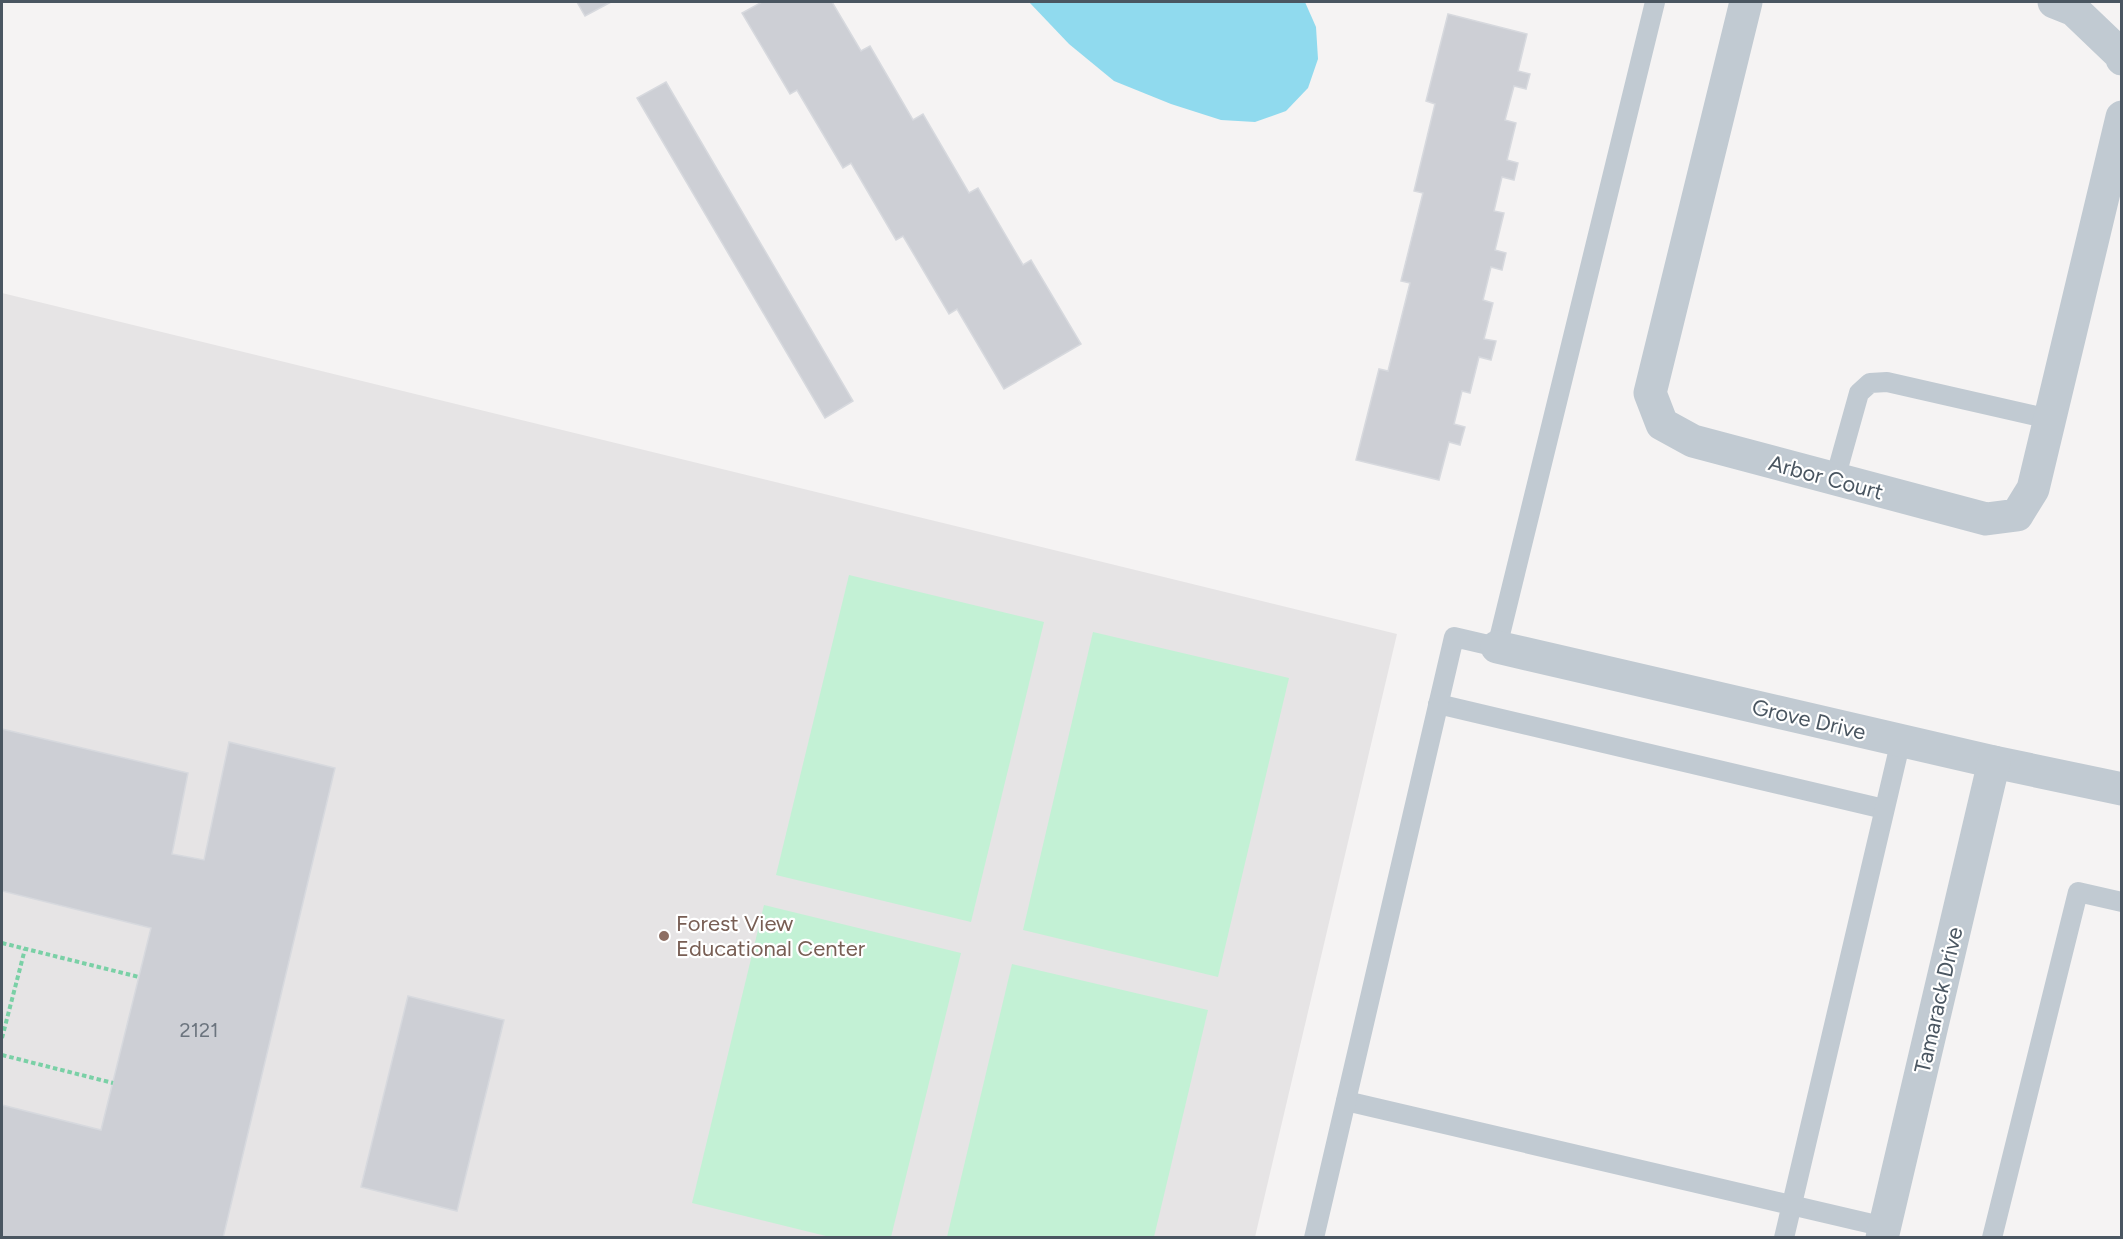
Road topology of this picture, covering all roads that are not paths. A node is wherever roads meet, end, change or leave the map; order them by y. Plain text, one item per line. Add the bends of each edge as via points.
1 (1655, 2) edge
2 (1746, 2) edge
3 (2054, 2) edge
4 (2121, 59) edge
5 (2121, 117) edge
6 (2049, 419) junction
7 (1835, 479) junction
8 (1497, 647) junction
9 (1438, 704) junction
10 (1900, 740) junction
11 (1994, 762) junction
12 (2121, 789) edge
13 (1884, 809) junction
14 (2121, 902) edge
15 (1346, 1101) junction
16 (1791, 1206) junction
17 (1883, 1232) edge
18 (1314, 1238) edge
19 (1784, 1238) edge
20 (1992, 1238) edge

1 - 8 lane
2 - 7 street, Arbor Court via 1650,393 1662,424 1692,441
3 - 4 street via 2074,10
5 - 6 street, Arbor Court
6 - 7 lane via 1887,382 1870,383 1859,393
6 - 7 street, Arbor Court via 2033,489 2017,515 1986,519
8 - 9 lane via 1454,637
8 - 10 street, Grove Drive
9 - 13 lane
9 - 15 lane
10 - 11 street, Grove Drive
10 - 13 lane
11 - 12 street, Grove Drive
11 - 17 street, Tamarack Drive
13 - 16 lane
14 - 20 lane via 2078,892
15 - 16 lane
15 - 18 lane
16 - 17 lane
16 - 19 lane

